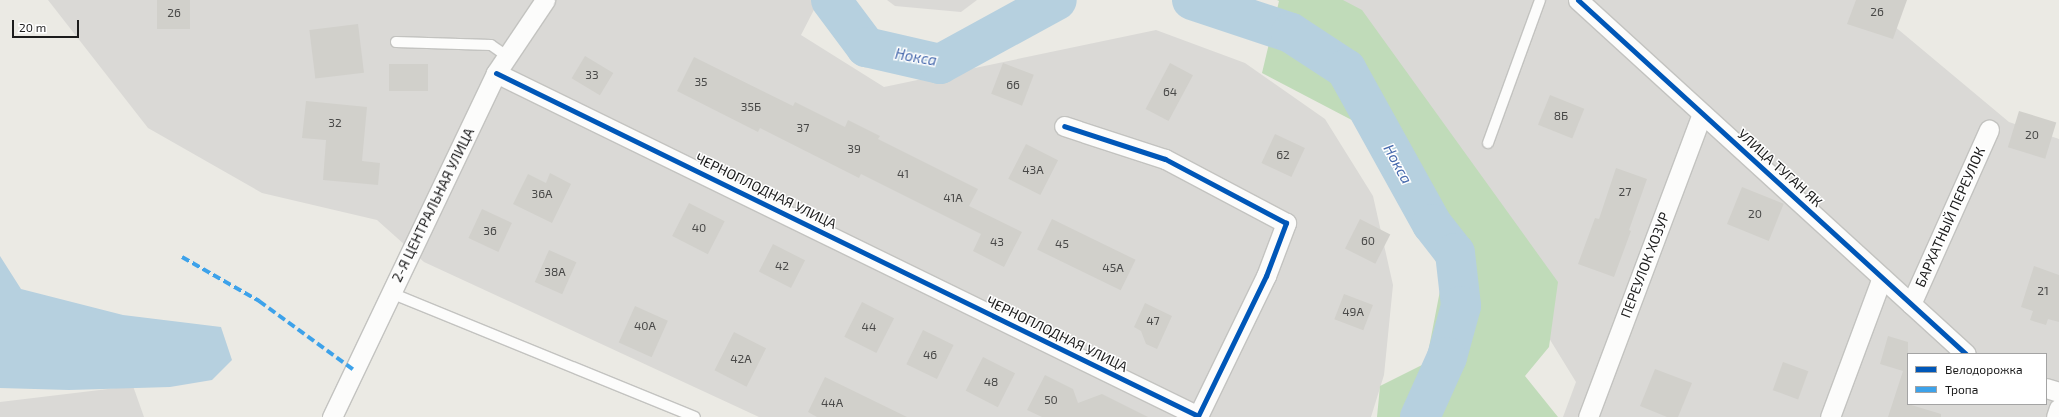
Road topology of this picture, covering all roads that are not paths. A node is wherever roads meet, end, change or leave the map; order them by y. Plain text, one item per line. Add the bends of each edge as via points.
1 (545, 0) edge
2 (1540, 0) edge
3 (1578, 0) edge
4 (396, 42) dead end
5 (507, 56) junction
6 (496, 73) junction
7 (1702, 114) junction
8 (1064, 126) dead end
9 (1989, 130) dead end
10 (1488, 143) dead end
11 (1882, 277) junction
12 (391, 293) junction
13 (1912, 304) junction
14 (1965, 353) edge
15 (2047, 388) edge
16 (2059, 392) edge
17 (2059, 408) edge
18 (1199, 416) edge
19 (332, 417) edge
20 (695, 417) edge
21 (1588, 417) edge
22 (1830, 417) edge
23 (2056, 417) edge

1 - 5 street, 2-Я ЦЕНТРАЛЬНАЯ УЛИЦА
2 - 10 lane
3 - 7 street, УЛИЦА ТУГАН ЯК
4 - 5 lane via 491,45
5 - 6 street, 2-Я ЦЕНТРАЛЬНАЯ УЛИЦА
6 - 12 street, 2-Я ЦЕНТРАЛЬНАЯ УЛИЦА
6 - 18 street, ЧЕРНОПЛОДНАЯ УЛИЦА
7 - 11 street, УЛИЦА ТУГАН ЯК
7 - 21 street, ПЕРЕУЛОК ХОЗУР
8 - 18 street, ЧЕРНОПЛОДНАЯ УЛИЦА via 1165,159 1286,223 1266,276
9 - 13 street, БАРХАТНЫЙ ПЕРЕУЛОК
11 - 13 street, УЛИЦА ТУГАН ЯК
11 - 22 street
12 - 19 street, 2-Я ЦЕНТРАЛЬНАЯ УЛИЦА
12 - 20 lane
13 - 14 street, УЛИЦА ТУГАН ЯК
15 - 16 street
17 - 23 street

